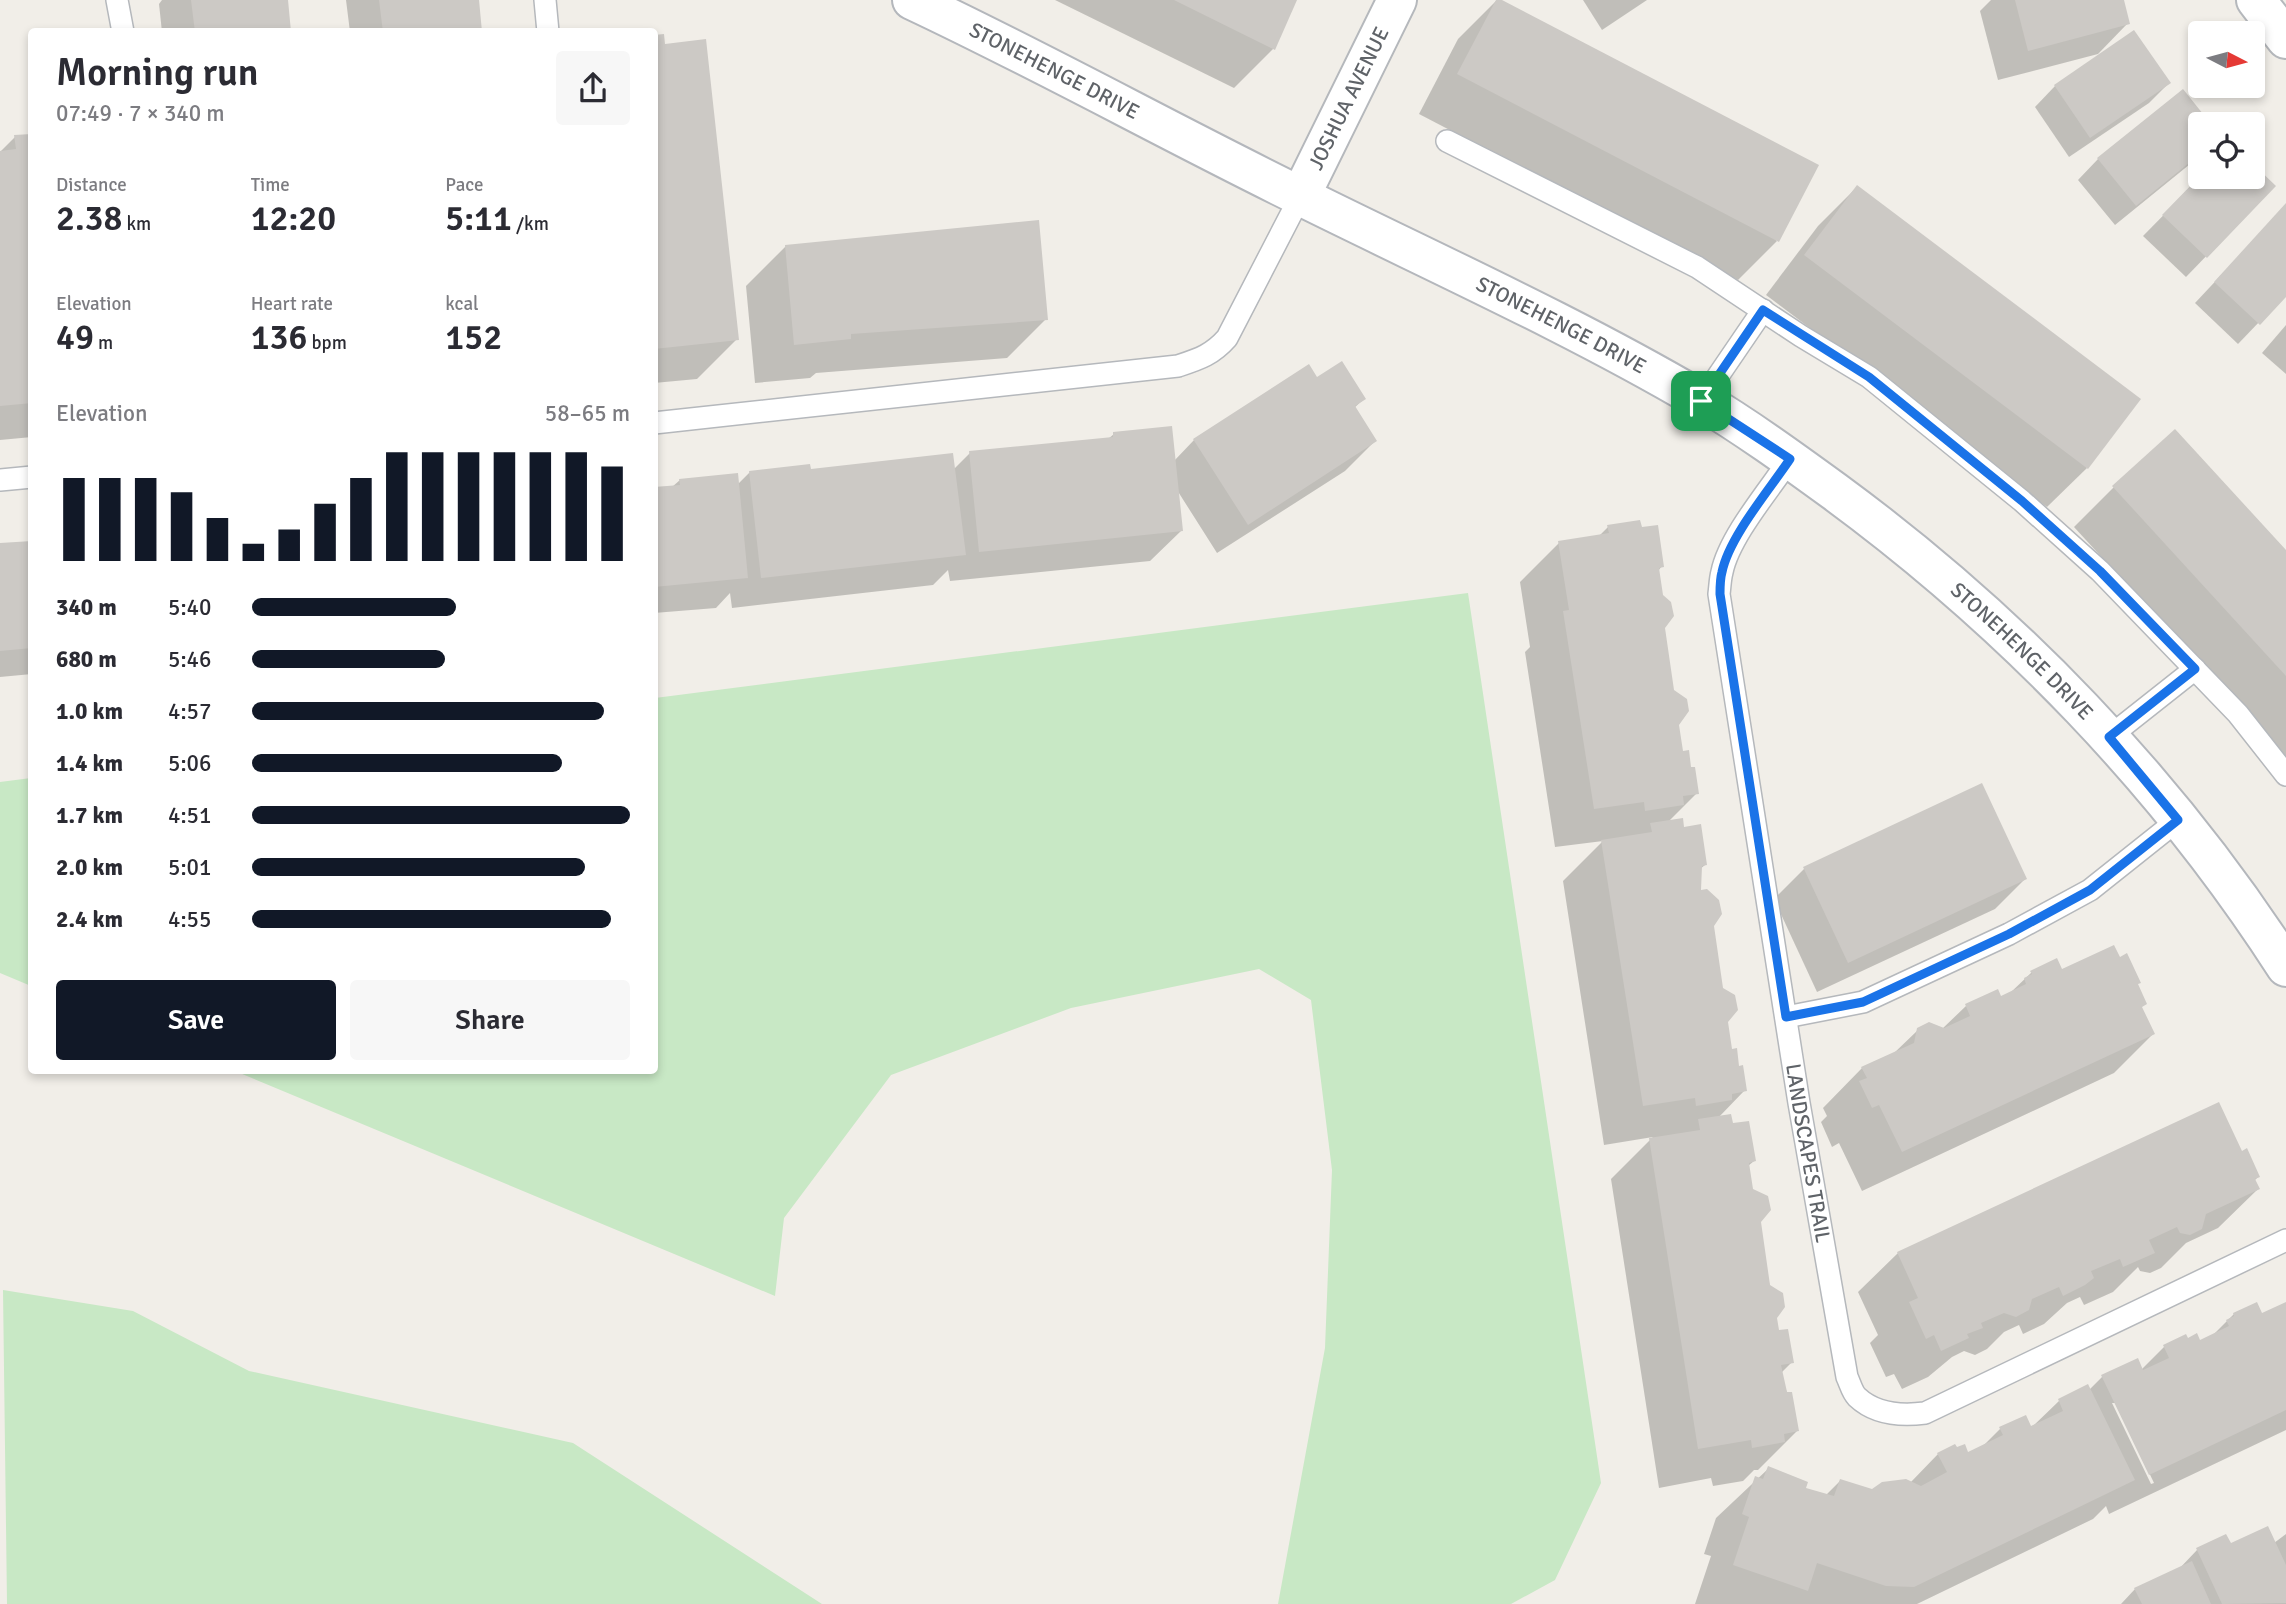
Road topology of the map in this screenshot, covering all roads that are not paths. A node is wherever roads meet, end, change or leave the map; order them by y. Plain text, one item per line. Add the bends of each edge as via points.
1 (117, 0) edge
2 (545, 0) edge
3 (912, 0) edge
4 (1397, 0) edge
5 (2256, 0) edge
6 (122, 28) edge
7 (548, 28) edge
8 (2286, 39) edge
9 (1447, 141) dead end
10 (1300, 197) junction
11 (1763, 310) junction
12 (1701, 401) junction
13 (658, 423) edge
14 (1790, 459) junction
15 (28, 477) edge
16 (0, 480) edge
17 (2195, 669) junction
18 (2109, 737) junction
19 (2286, 775) edge
20 (2178, 820) junction
21 (2286, 967) edge
22 (1786, 1017) junction
23 (2286, 1240) edge

1 - 6 lane
2 - 7 lane
3 - 10 street, STONEHENGE DRIVE
4 - 10 street, JOSHUA AVENUE
5 - 8 street
9 - 11 lane via 1697,267
10 - 12 street, STONEHENGE DRIVE via 1583,334
10 - 13 lane via 1227,338 1215,351 1196,360 1178,366
11 - 12 lane
11 - 17 lane via 1869,377 2022,501 2100,571
12 - 14 street, STONEHENGE DRIVE
14 - 18 street, STONEHENGE DRIVE via 1963,593
14 - 22 lane, LANDSCAPES TRAIL via 1730,550 1720,594
15 - 16 lane
17 - 18 lane
17 - 19 lane
18 - 20 street, STONEHENGE DRIVE
20 - 21 street, STONEHENGE DRIVE
20 - 22 lane via 2090,890 2009,934 1863,1002
22 - 23 lane, LANDSCAPES TRAIL via 1847,1377 1855,1396 1870,1405 1891,1414 1925,1413

